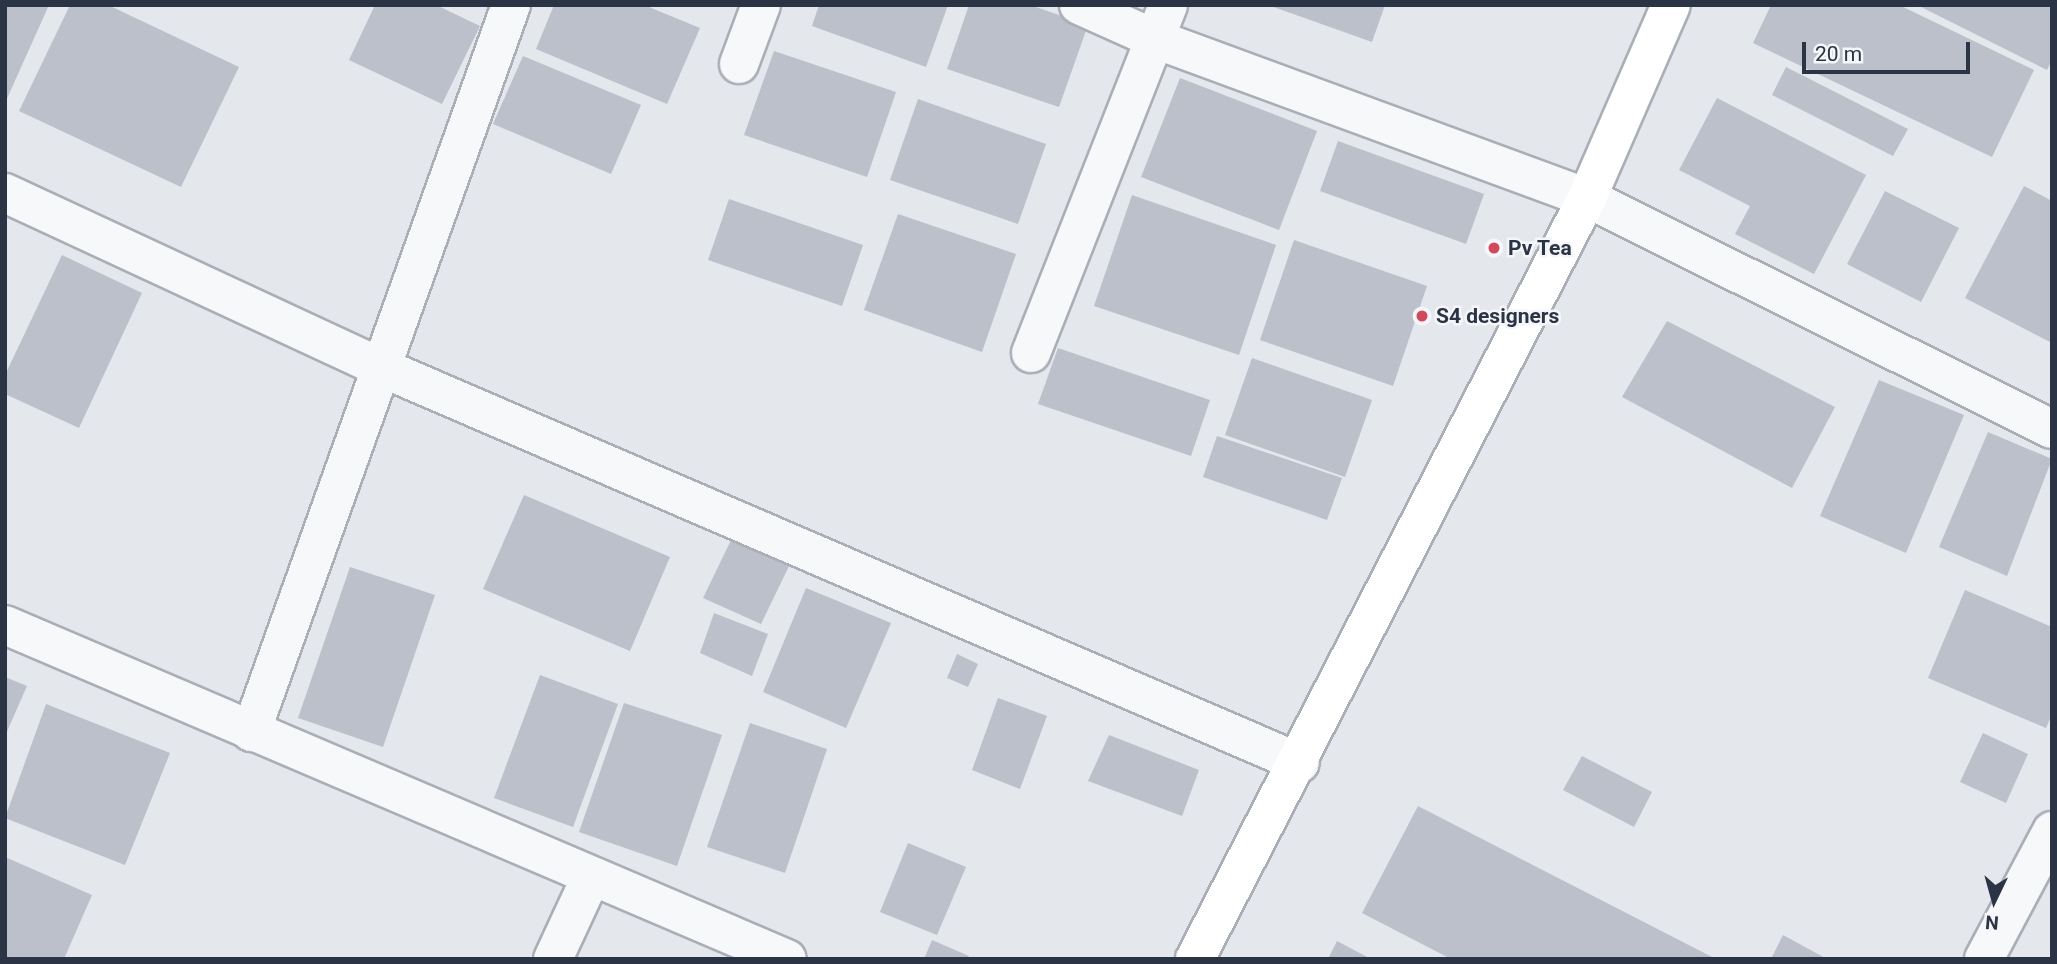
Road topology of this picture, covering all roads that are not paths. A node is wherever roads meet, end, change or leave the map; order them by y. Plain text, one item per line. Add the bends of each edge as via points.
1 (511, 5) edge
2 (761, 5) edge
3 (1079, 5) edge
4 (1671, 5) edge
5 (1161, 22) edge
6 (739, 64) dead end
7 (5, 193) edge
8 (1587, 198) junction
9 (1031, 353) dead end
10 (385, 369) junction
11 (2052, 429) edge
12 (5, 625) edge
13 (251, 733) junction
14 (1300, 763) junction
15 (2052, 831) edge
16 (591, 877) junction
17 (553, 959) edge
18 (787, 959) edge
19 (1195, 959) edge
20 (1984, 959) edge

1 - 10 street
2 - 6 street
3 - 5 street
4 - 8 main road
5 - 8 street
5 - 9 street
7 - 10 street
8 - 11 street
8 - 14 main road
10 - 13 street
10 - 14 street
12 - 13 street
13 - 16 street
14 - 19 main road
15 - 20 street
16 - 17 street
16 - 18 street

